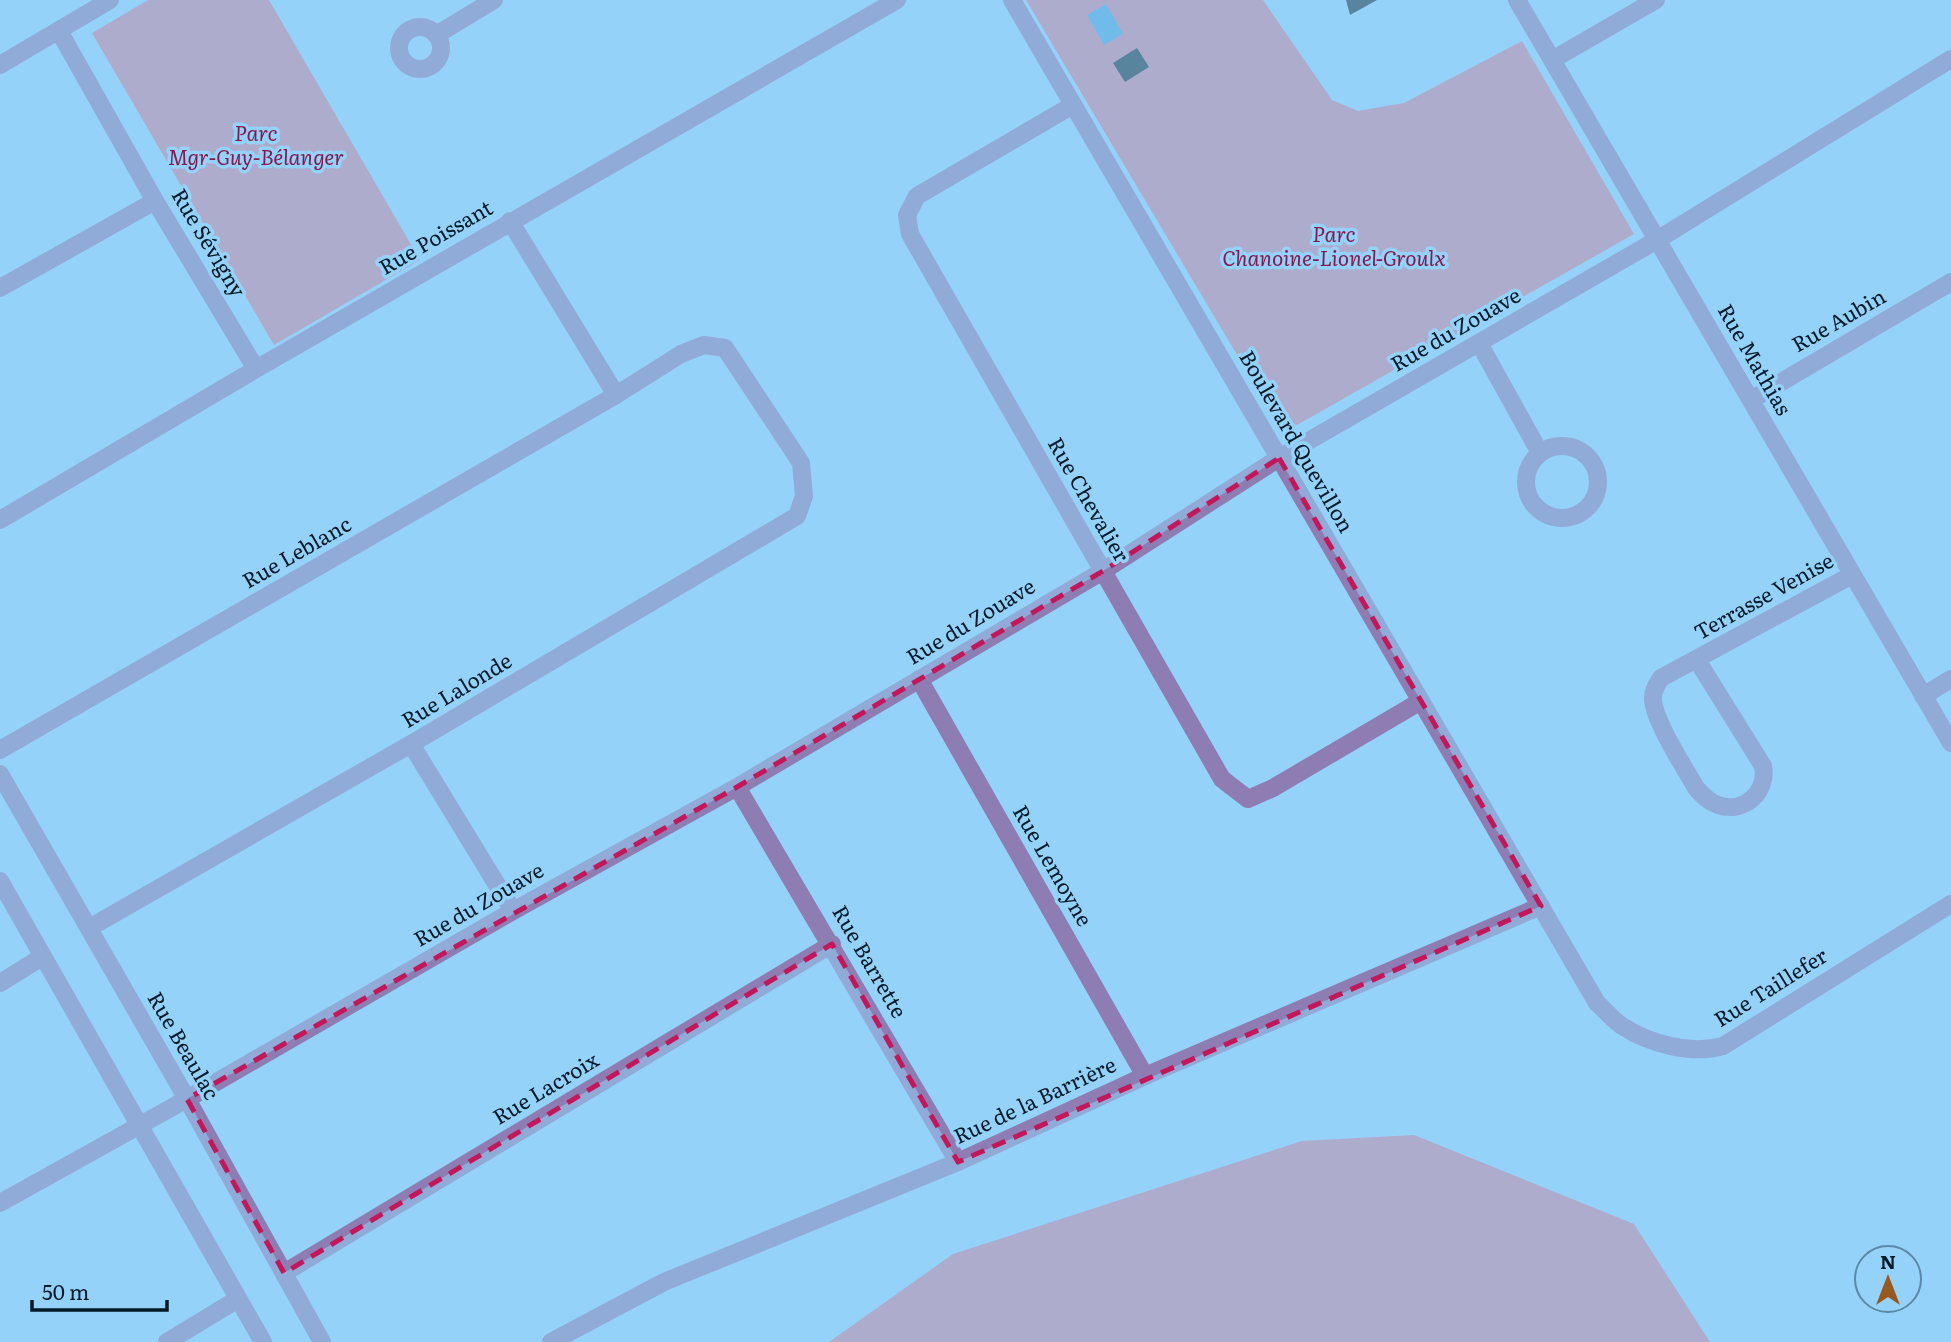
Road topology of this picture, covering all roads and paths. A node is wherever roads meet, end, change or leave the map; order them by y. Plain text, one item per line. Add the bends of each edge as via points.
1 (110, 0) edge
2 (494, 0) edge
3 (897, 0) edge
4 (1012, 0) edge
5 (1517, 0) edge
6 (1656, 0) edge
7 (59, 31) junction
8 (436, 34) dead end
9 (1951, 59) edge
10 (1552, 60) junction
11 (0, 65) edge
12 (1073, 106) junction
13 (155, 201) junction
14 (510, 221) junction
15 (1657, 240) junction
16 (1951, 282) edge
17 (0, 288) edge
18 (1479, 343) junction
19 (256, 369) junction
20 (616, 396) junction
21 (1751, 400) junction
22 (1540, 453) junction
23 (1279, 458) junction
24 (801, 463) joint
25 (0, 520) edge
26 (1103, 571) junction
27 (1853, 575) junction
28 (1697, 660) junction
29 (919, 679) junction
30 (1951, 679) edge
31 (1923, 696) junction
32 (1421, 701) junction
33 (1951, 743) edge
34 (411, 744) junction
35 (0, 750) edge
36 (0, 774) edge
37 (737, 787) junction
38 (0, 881) edge
39 (1951, 904) edge
40 (1541, 906) junction
41 (513, 911) junction
42 (89, 928) junction
43 (832, 944) junction
44 (42, 957) junction
45 (0, 982) edge
46 (1145, 1076) junction
47 (187, 1099) junction
48 (140, 1124) junction
49 (958, 1161) junction
50 (0, 1203) edge
51 (284, 1273) junction
52 (238, 1299) junction
53 (167, 1342) edge
54 (263, 1342) edge
55 (322, 1342) edge
56 (551, 1342) edge

1 - 7 street
2 - 8 street
3 - 14 street, Rue Poissant
4 - 12 street, Boulevard Quevillon
5 - 10 street, Rue Mathias
6 - 10 street
7 - 11 street
7 - 13 street, Rue Sévigny
9 - 15 street, Rue du Zouave
10 - 15 street, Rue Mathias
12 - 23 street, Boulevard Quevillon
12 - 26 street, Rue Chevalier via 917,196 907,215 910,234
13 - 17 street
13 - 19 street, Rue Sévigny
14 - 19 street, Rue Poissant
14 - 20 street
15 - 18 street, Rue du Zouave
15 - 21 street, Rue Mathias
16 - 21 street, Rue Aubin
18 - 22 street
18 - 23 street, Rue du Zouave
19 - 25 street, Rue Poissant
20 - 24 street, Rue Leblanc via 681,354 704,345 725,348
20 - 35 street, Rue Leblanc
21 - 27 street, Rue Mathias
22 - 22 street via 1527,473 1526,485 1536,507 1558,517 1582,511 1590,504 1598,482 1591,461 1562,446
23 - 26 street, Rue du Zouave
23 - 32 street, Boulevard Quevillon
24 - 34 street, Rue Lalonde via 804,496 797,516
26 - 29 street, Rue du Zouave
26 - 32 street, Rue Chevalier via 1222,779 1248,799
27 - 28 street, Terrasse Venise
27 - 31 street, Rue Mathias
28 - 28 street, Terrasse Venise via 1661,678 1653,697 1655,713 1706,799 1719,806 1740,805 1759,790 1765,777 1763,766
29 - 37 street, Rue du Zouave
29 - 46 street, Rue Lemoyne
30 - 31 street
31 - 33 street, Rue Mathias
32 - 40 street, Boulevard Quevillon
34 - 41 street
34 - 42 street, Rue Lalonde
36 - 42 street, Rue Beaulac
37 - 41 street, Rue du Zouave
37 - 43 street, Rue Barrette
38 - 44 street
39 - 40 street, Rue Taillefer via 1723,1046 1691,1051 1622,1026 1597,1003
40 - 46 street, Rue de la Barrière
41 - 47 street, Rue du Zouave
42 - 47 street, Rue Beaulac
43 - 49 street, Rue Barrette
43 - 51 street, Rue Lacroix
44 - 45 street
44 - 48 street
46 - 49 street, Rue de la Barrière
47 - 48 street, Rue du Zouave
47 - 51 street, Rue Beaulac
48 - 50 street, Rue du Zouave
48 - 52 street
49 - 56 street, Rue de la Barrière via 663,1282
51 - 55 street, Rue Beaulac
52 - 53 street
52 - 54 street

